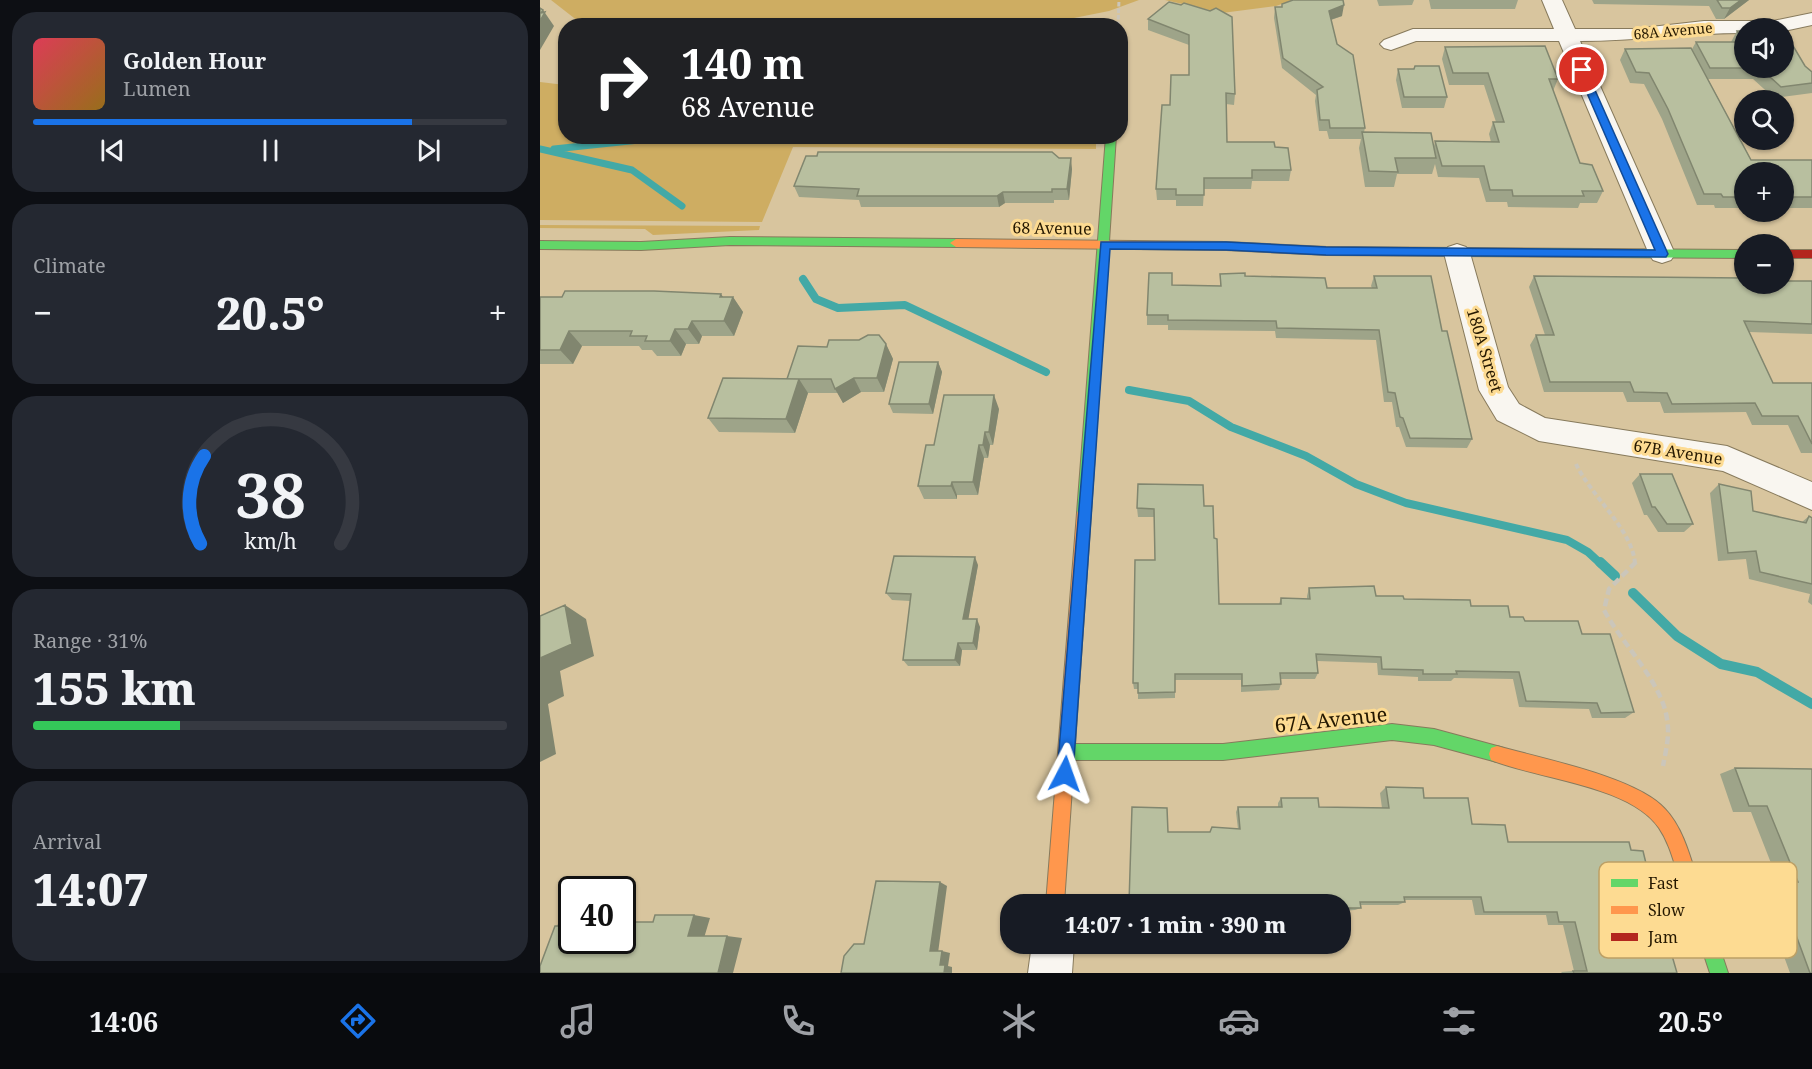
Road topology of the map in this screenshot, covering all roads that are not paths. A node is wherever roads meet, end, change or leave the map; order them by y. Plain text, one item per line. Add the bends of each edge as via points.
1 (1552, 0) edge
2 (1812, 19) edge
3 (1566, 35) junction
4 (1391, 44) dead end
5 (1111, 144) edge
6 (540, 245) edge
7 (1105, 245) junction
8 (1457, 253) junction
9 (1662, 254) junction
10 (1734, 254) edge
11 (1794, 254) edge
12 (1812, 254) edge
13 (1539, 429) joint
14 (1812, 496) edge
15 (1067, 752) junction
16 (1683, 862) edge
17 (1057, 894) edge
18 (1052, 954) edge
19 (1714, 958) edge
20 (1050, 973) edge
21 (1719, 973) edge

1 - 3 street
2 - 3 street, 68A Avenue via 1773,27
3 - 4 street, 68A Avenue via 1413,35
3 - 9 street
5 - 7 street
6 - 7 street, 68 Avenue via 641,246 730,241
7 - 8 street, 68 Avenue
7 - 15 street
8 - 9 street, 68 Avenue
8 - 13 street, 180A Street via 1494,390 1508,412
9 - 10 street, 68 Avenue
11 - 12 street
13 - 14 street, 67B Avenue via 1727,459
15 - 16 street, 67A Avenue via 1223,752 1392,732 1434,737 1617,789 1658,812 1676,841
15 - 17 street
18 - 20 street
19 - 21 street, 67A Avenue

